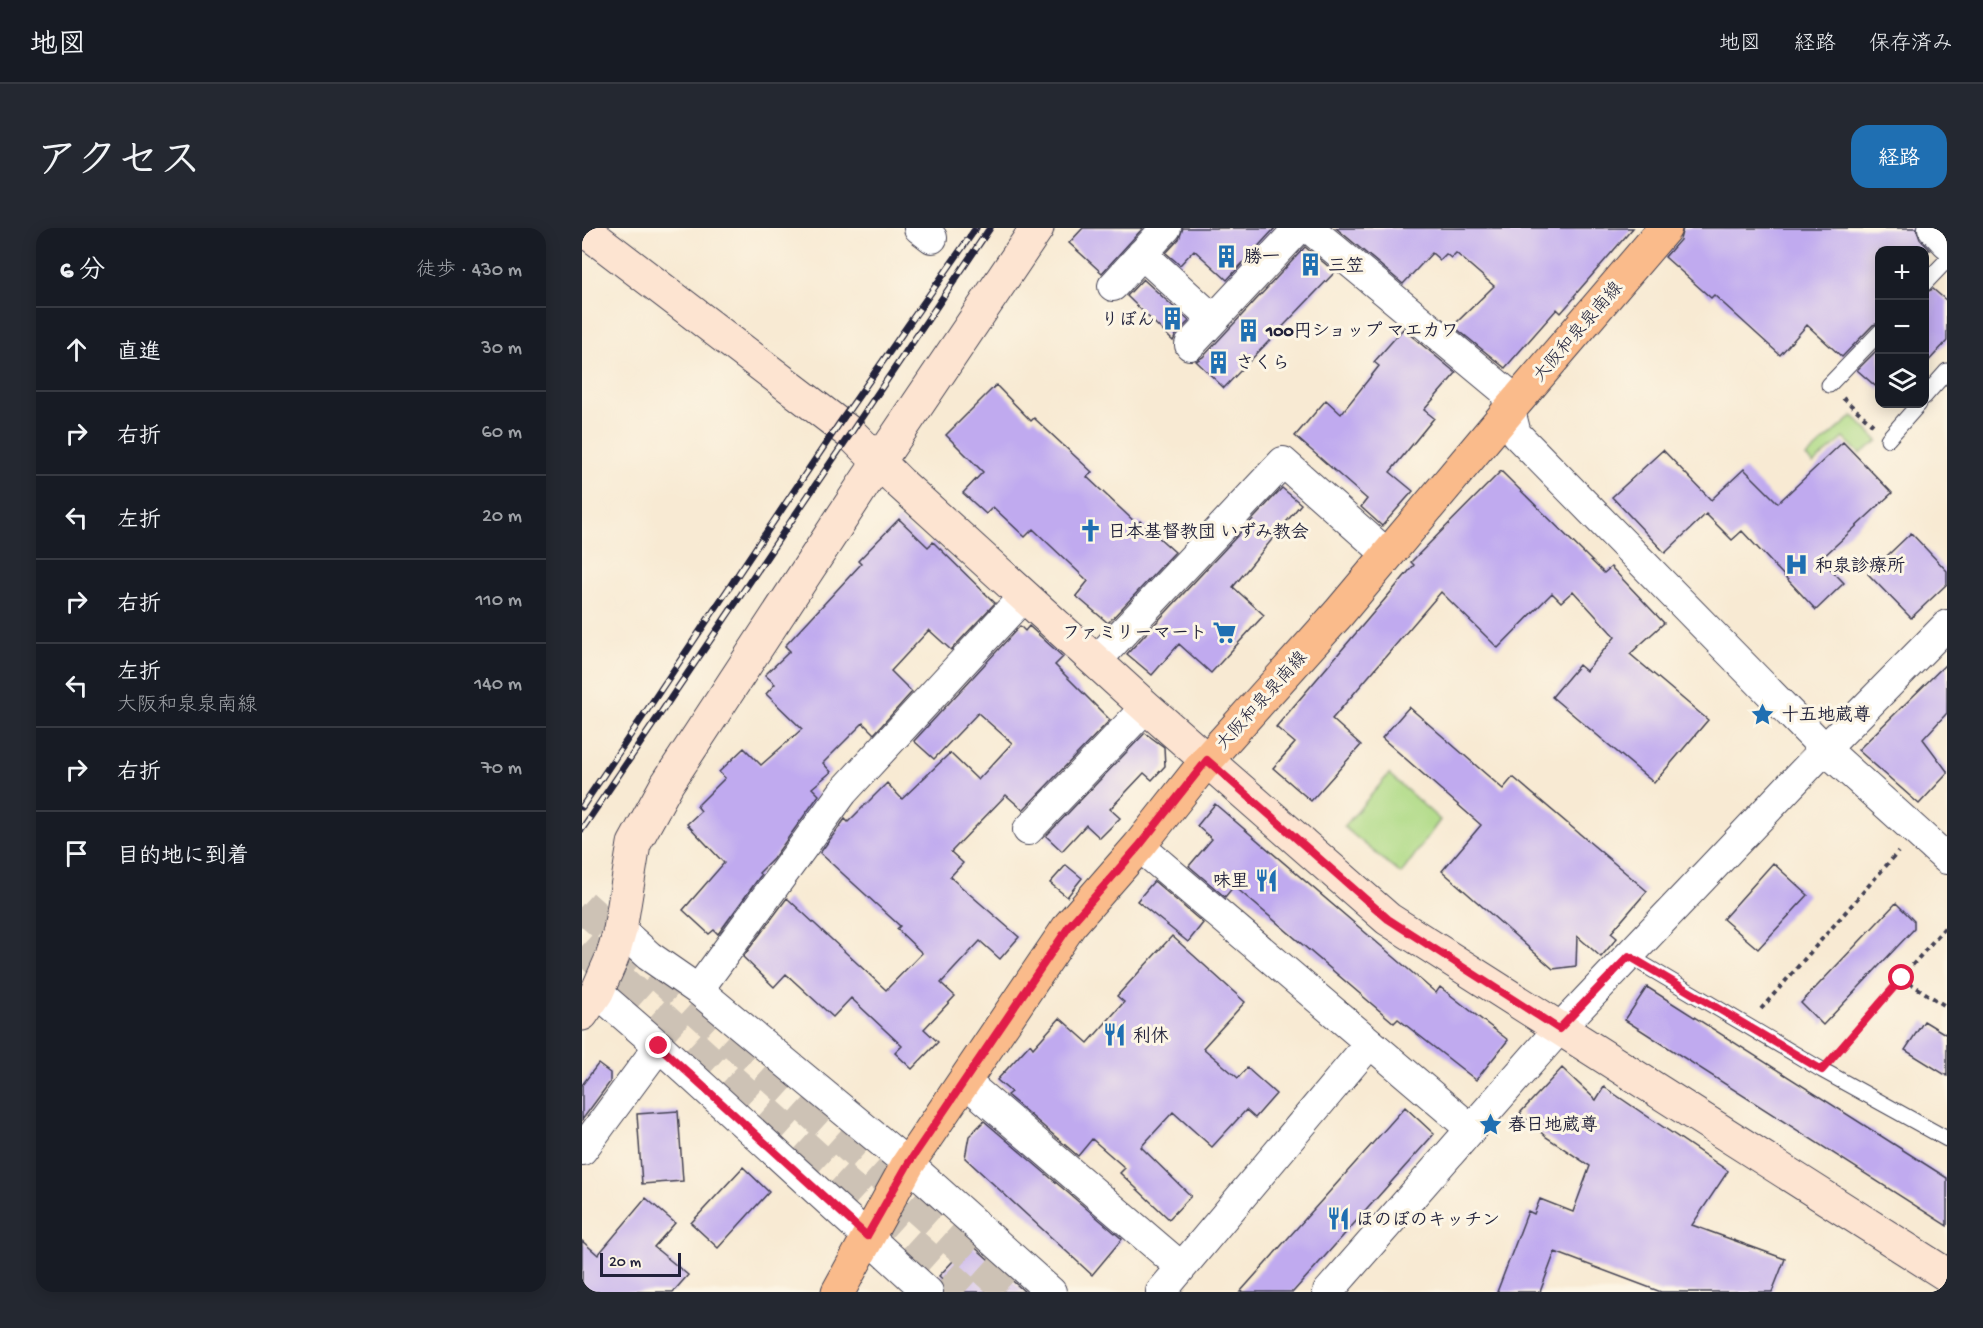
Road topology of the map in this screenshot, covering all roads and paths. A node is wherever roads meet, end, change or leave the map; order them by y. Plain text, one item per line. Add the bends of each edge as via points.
1 (582, 228) edge
2 (1037, 228) edge
3 (1166, 228) edge
4 (1299, 228) edge
5 (1309, 228) edge
6 (1665, 228) edge
7 (1933, 228) edge
8 (1947, 243) edge
9 (1142, 254) junction
10 (1947, 260) edge
11 (1929, 279) edge
12 (1113, 286) dead end
13 (1213, 319) junction
14 (1875, 337) edge
15 (1190, 345) dead end
16 (1947, 371) edge
17 (1829, 385) joint
18 (1929, 391) edge
19 (1915, 408) edge
20 (1510, 409) junction
21 (1888, 439) joint
22 (880, 461) junction
23 (1388, 555) junction
24 (1024, 596) junction
25 (1947, 625) edge
26 (1096, 660) junction
27 (1146, 706) junction
28 (1825, 749) junction
29 (1207, 760) junction
30 (1028, 830) dead end
31 (1917, 831) junction
32 (1139, 846) junction
33 (1947, 859) edge
34 (1947, 925) edge
35 (620, 930) junction
36 (1629, 956) junction
37 (1902, 978) junction
38 (698, 990) junction
39 (590, 1003) edge
40 (1947, 1007) edge
41 (1747, 1025) junction
42 (1559, 1029) junction
43 (1370, 1043) junction
44 (659, 1046) junction
45 (1822, 1070) junction
46 (964, 1081) junction
47 (1471, 1129) junction
48 (1947, 1139) edge
49 (582, 1149) edge
50 (908, 1164) junction
51 (867, 1236) junction
52 (1181, 1268) junction
53 (1947, 1275) edge
54 (838, 1292) edge
55 (928, 1292) edge
56 (1051, 1292) edge
57 (1161, 1292) edge
58 (1328, 1292) edge

1 - 22 street via 839,424
2 - 22 street
3 - 9 street
4 - 13 street
5 - 20 street via 1505,391
6 - 20 main road, 大阪和泉泉南線
7 - 8 street
9 - 12 street
9 - 13 street
10 - 11 lane
13 - 15 street
14 - 17 lane
16 - 18 lane
17 - 21 path
19 - 21 lane
20 - 23 main road, 大阪和泉泉南線
20 - 28 street via 1516,434
22 - 24 street
22 - 35 street via 667,784 634,844
23 - 26 street via 1283,462
23 - 29 main road, 大阪和泉泉南線
24 - 26 street
24 - 38 street via 843,792
25 - 28 street
26 - 27 street
27 - 29 street
27 - 30 street
28 - 31 street
28 - 36 street
29 - 32 main road, 大阪和泉泉南線
29 - 42 street via 1388,919
31 - 33 street
31 - 41 path
32 - 43 street
32 - 46 main road, 大阪和泉泉南線 via 1070,925
34 - 37 path
35 - 38 street
35 - 39 street via 612,958
36 - 41 lane
36 - 42 street
37 - 40 path
37 - 45 path
38 - 50 street
39 - 44 street
41 - 45 lane
42 - 47 street
42 - 53 street
43 - 47 street
43 - 52 street
44 - 49 street
44 - 51 street
45 - 48 lane
46 - 50 main road, 大阪和泉泉南線
46 - 52 street
47 - 58 street
50 - 51 main road, 大阪和泉泉南線
50 - 56 street
51 - 54 main road, 大阪和泉泉南線
51 - 55 street
52 - 57 street

